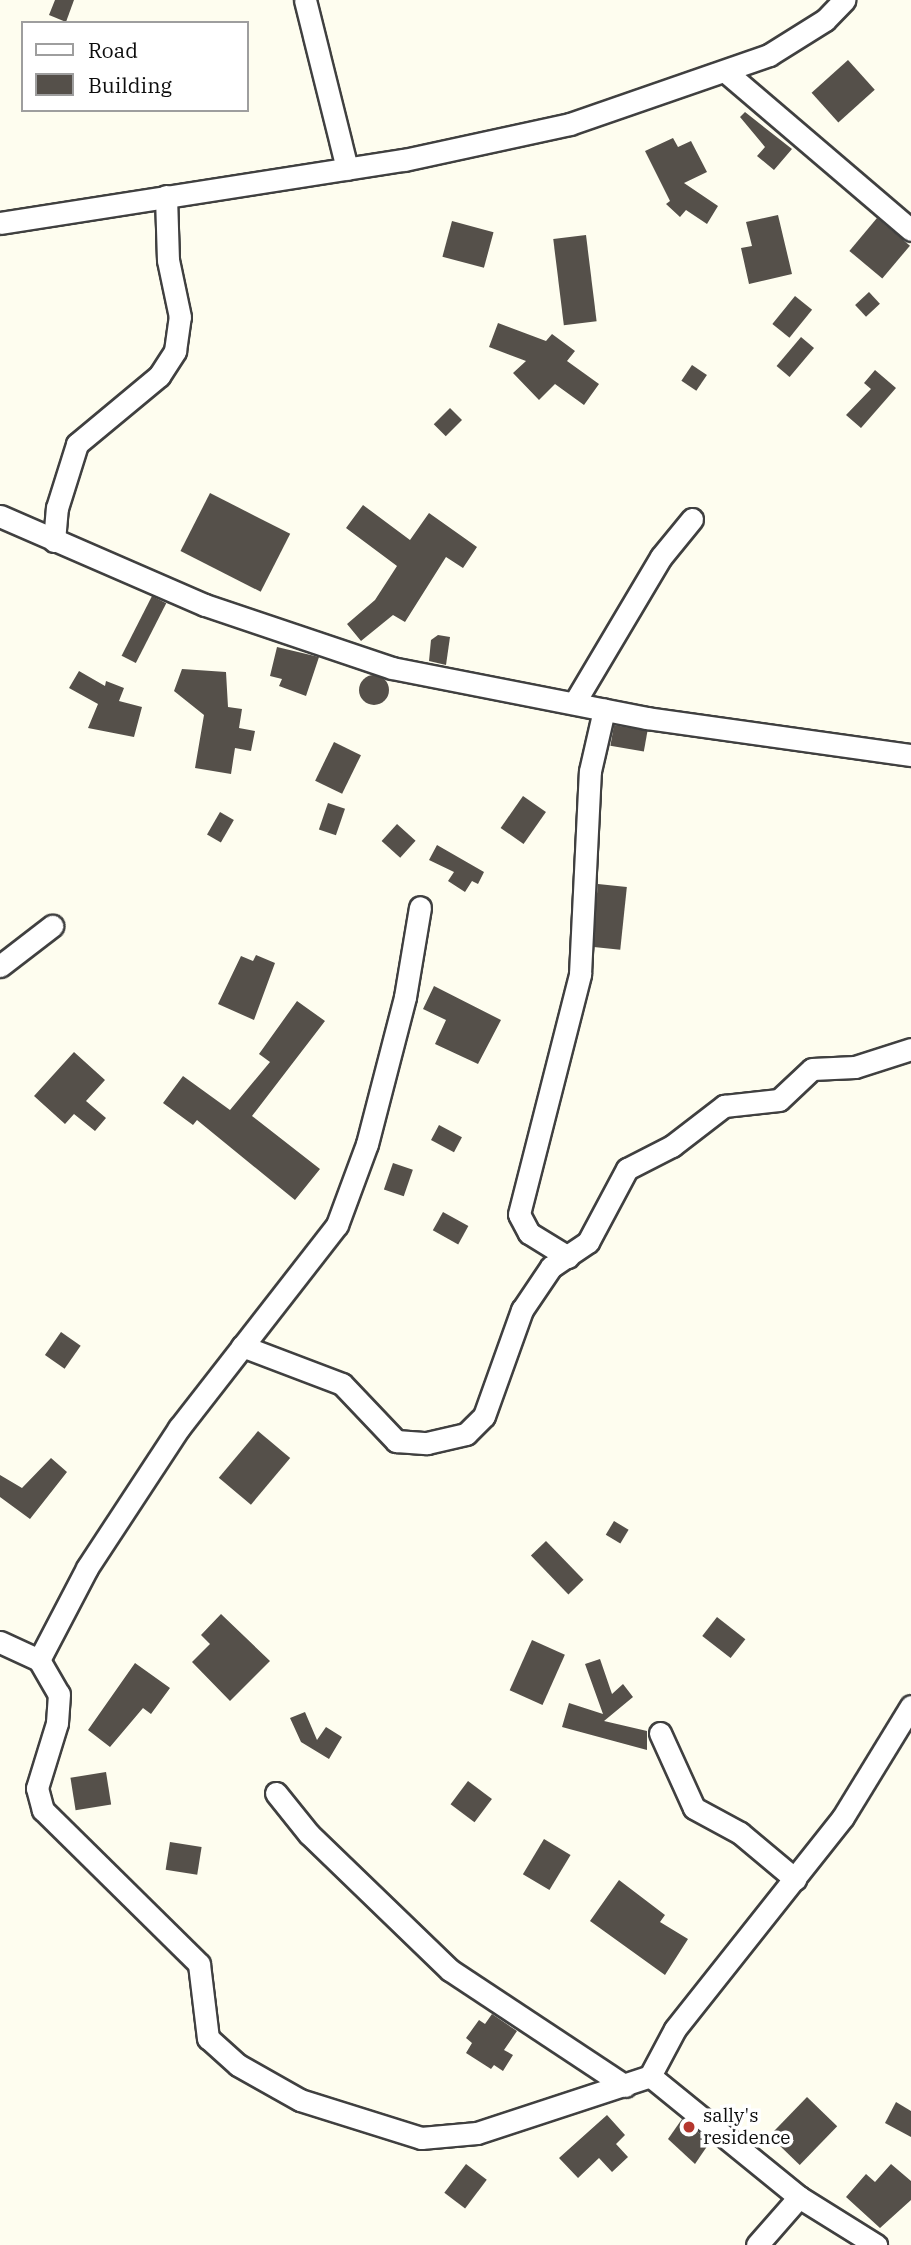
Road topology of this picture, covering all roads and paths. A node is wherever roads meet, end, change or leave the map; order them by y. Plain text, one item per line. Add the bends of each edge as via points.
1 (305, 0) edge
2 (840, 2) edge
3 (726, 72) junction
4 (347, 169) junction
5 (166, 196) junction
6 (0, 223) edge
7 (911, 230) edge
8 (0, 516) edge
9 (692, 519) dead end
10 (54, 541) junction
11 (576, 700) junction
12 (604, 710) junction
13 (911, 755) edge
14 (419, 907) dead end
15 (52, 926) dead end
16 (0, 966) edge
17 (911, 1049) edge
18 (568, 1257) junction
19 (242, 1346) junction
20 (0, 1642) edge
21 (39, 1660) junction
22 (911, 1706) edge
23 (660, 1733) dead end
24 (276, 1793) dead end
25 (795, 1880) junction
26 (650, 2076) junction
27 (625, 2086) junction
28 (799, 2197) junction
29 (757, 2245) edge
30 (876, 2245) edge

1 - 4 street
2 - 3 street via 769,55
3 - 4 street via 534,133
3 - 7 street
4 - 5 street
5 - 6 street
5 - 10 street via 168,260 180,317 175,351 159,376 77,444 57,508
8 - 10 street
9 - 11 street via 661,557
10 - 11 street via 205,605 392,668
11 - 12 street
12 - 13 street
12 - 18 street via 588,794 580,974 535,1166 519,1214 529,1233
14 - 19 street via 405,998 351,1192 324,1246
15 - 16 street
17 - 18 street via 855,1067 812,1069 779,1100 724,1106 672,1146 627,1169 588,1242
18 - 19 street via 551,1267 522,1310 479,1424 450,1439 396,1441 342,1384
19 - 21 street via 179,1428 88,1568
20 - 21 street
21 - 27 street via 56,1682 60,1707 37,1788 43,1810 199,1964 208,2038 238,2065 300,2100 421,2138 477,2133
22 - 25 street via 843,1817
23 - 25 street via 694,1808 740,1833
24 - 27 street via 309,1835 450,1970
25 - 26 street via 675,2029
26 - 27 street
26 - 28 street
28 - 29 street
28 - 30 street

